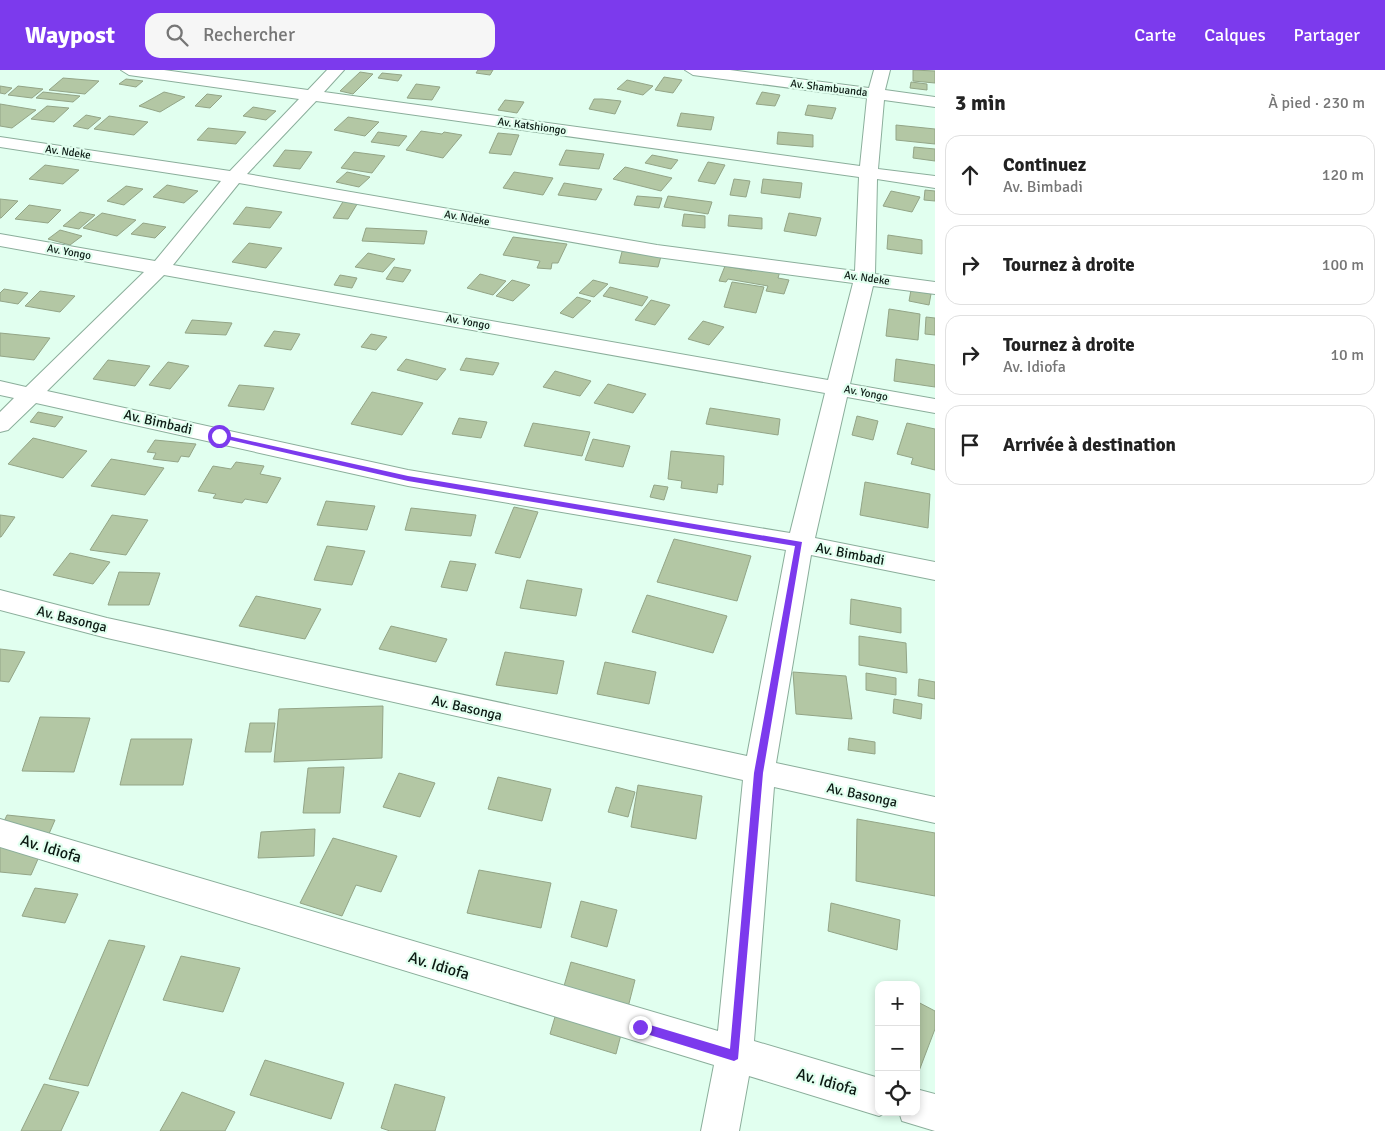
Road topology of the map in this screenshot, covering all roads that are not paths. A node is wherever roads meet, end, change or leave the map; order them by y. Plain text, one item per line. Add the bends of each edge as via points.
1 (129, 70) edge
2 (336, 70) edge
3 (693, 70) edge
4 (879, 82) edge
5 (312, 95) junction
6 (935, 102) edge
7 (0, 142) edge
8 (868, 173) junction
9 (234, 177) junction
10 (935, 182) edge
11 (0, 240) edge
12 (160, 268) junction
13 (865, 277) junction
14 (935, 288) edge
15 (837, 387) junction
16 (0, 388) edge
17 (31, 394) junction
18 (935, 406) edge
19 (0, 424) edge
20 (800, 544) junction
21 (935, 571) edge
22 (0, 600) edge
23 (759, 773) junction
24 (935, 810) edge
25 (0, 833) edge
26 (734, 1056) junction
27 (875, 1096) edge
28 (920, 1109) edge
29 (935, 1113) edge
30 (720, 1131) edge

1 - 5 street, Av. Katshiongo
2 - 5 street
3 - 4 street, Av. Shambuanda
4 - 6 street, Av. Shambuanda
4 - 8 street
5 - 8 street, Av. Katshiongo
5 - 9 street
7 - 9 street, Av. Ndeke
8 - 10 street, Av. Katshiongo
8 - 13 street
9 - 12 street
9 - 13 street, Av. Ndeke via 657,251
11 - 12 street, Av. Yongo
12 - 15 street, Av. Yongo
12 - 17 street
13 - 14 street, Av. Ndeke
13 - 15 street
15 - 18 street, Av. Yongo
15 - 20 street
16 - 17 street, Av. Bimbadi
17 - 19 street
17 - 20 street, Av. Bimbadi via 408,478
20 - 21 street, Av. Bimbadi
20 - 23 street
22 - 23 street, Av. Basonga via 107,628
23 - 24 street, Av. Basonga
23 - 26 street
25 - 26 street, Av. Idiofa
26 - 27 street, Av. Idiofa
26 - 30 street
28 - 29 street

